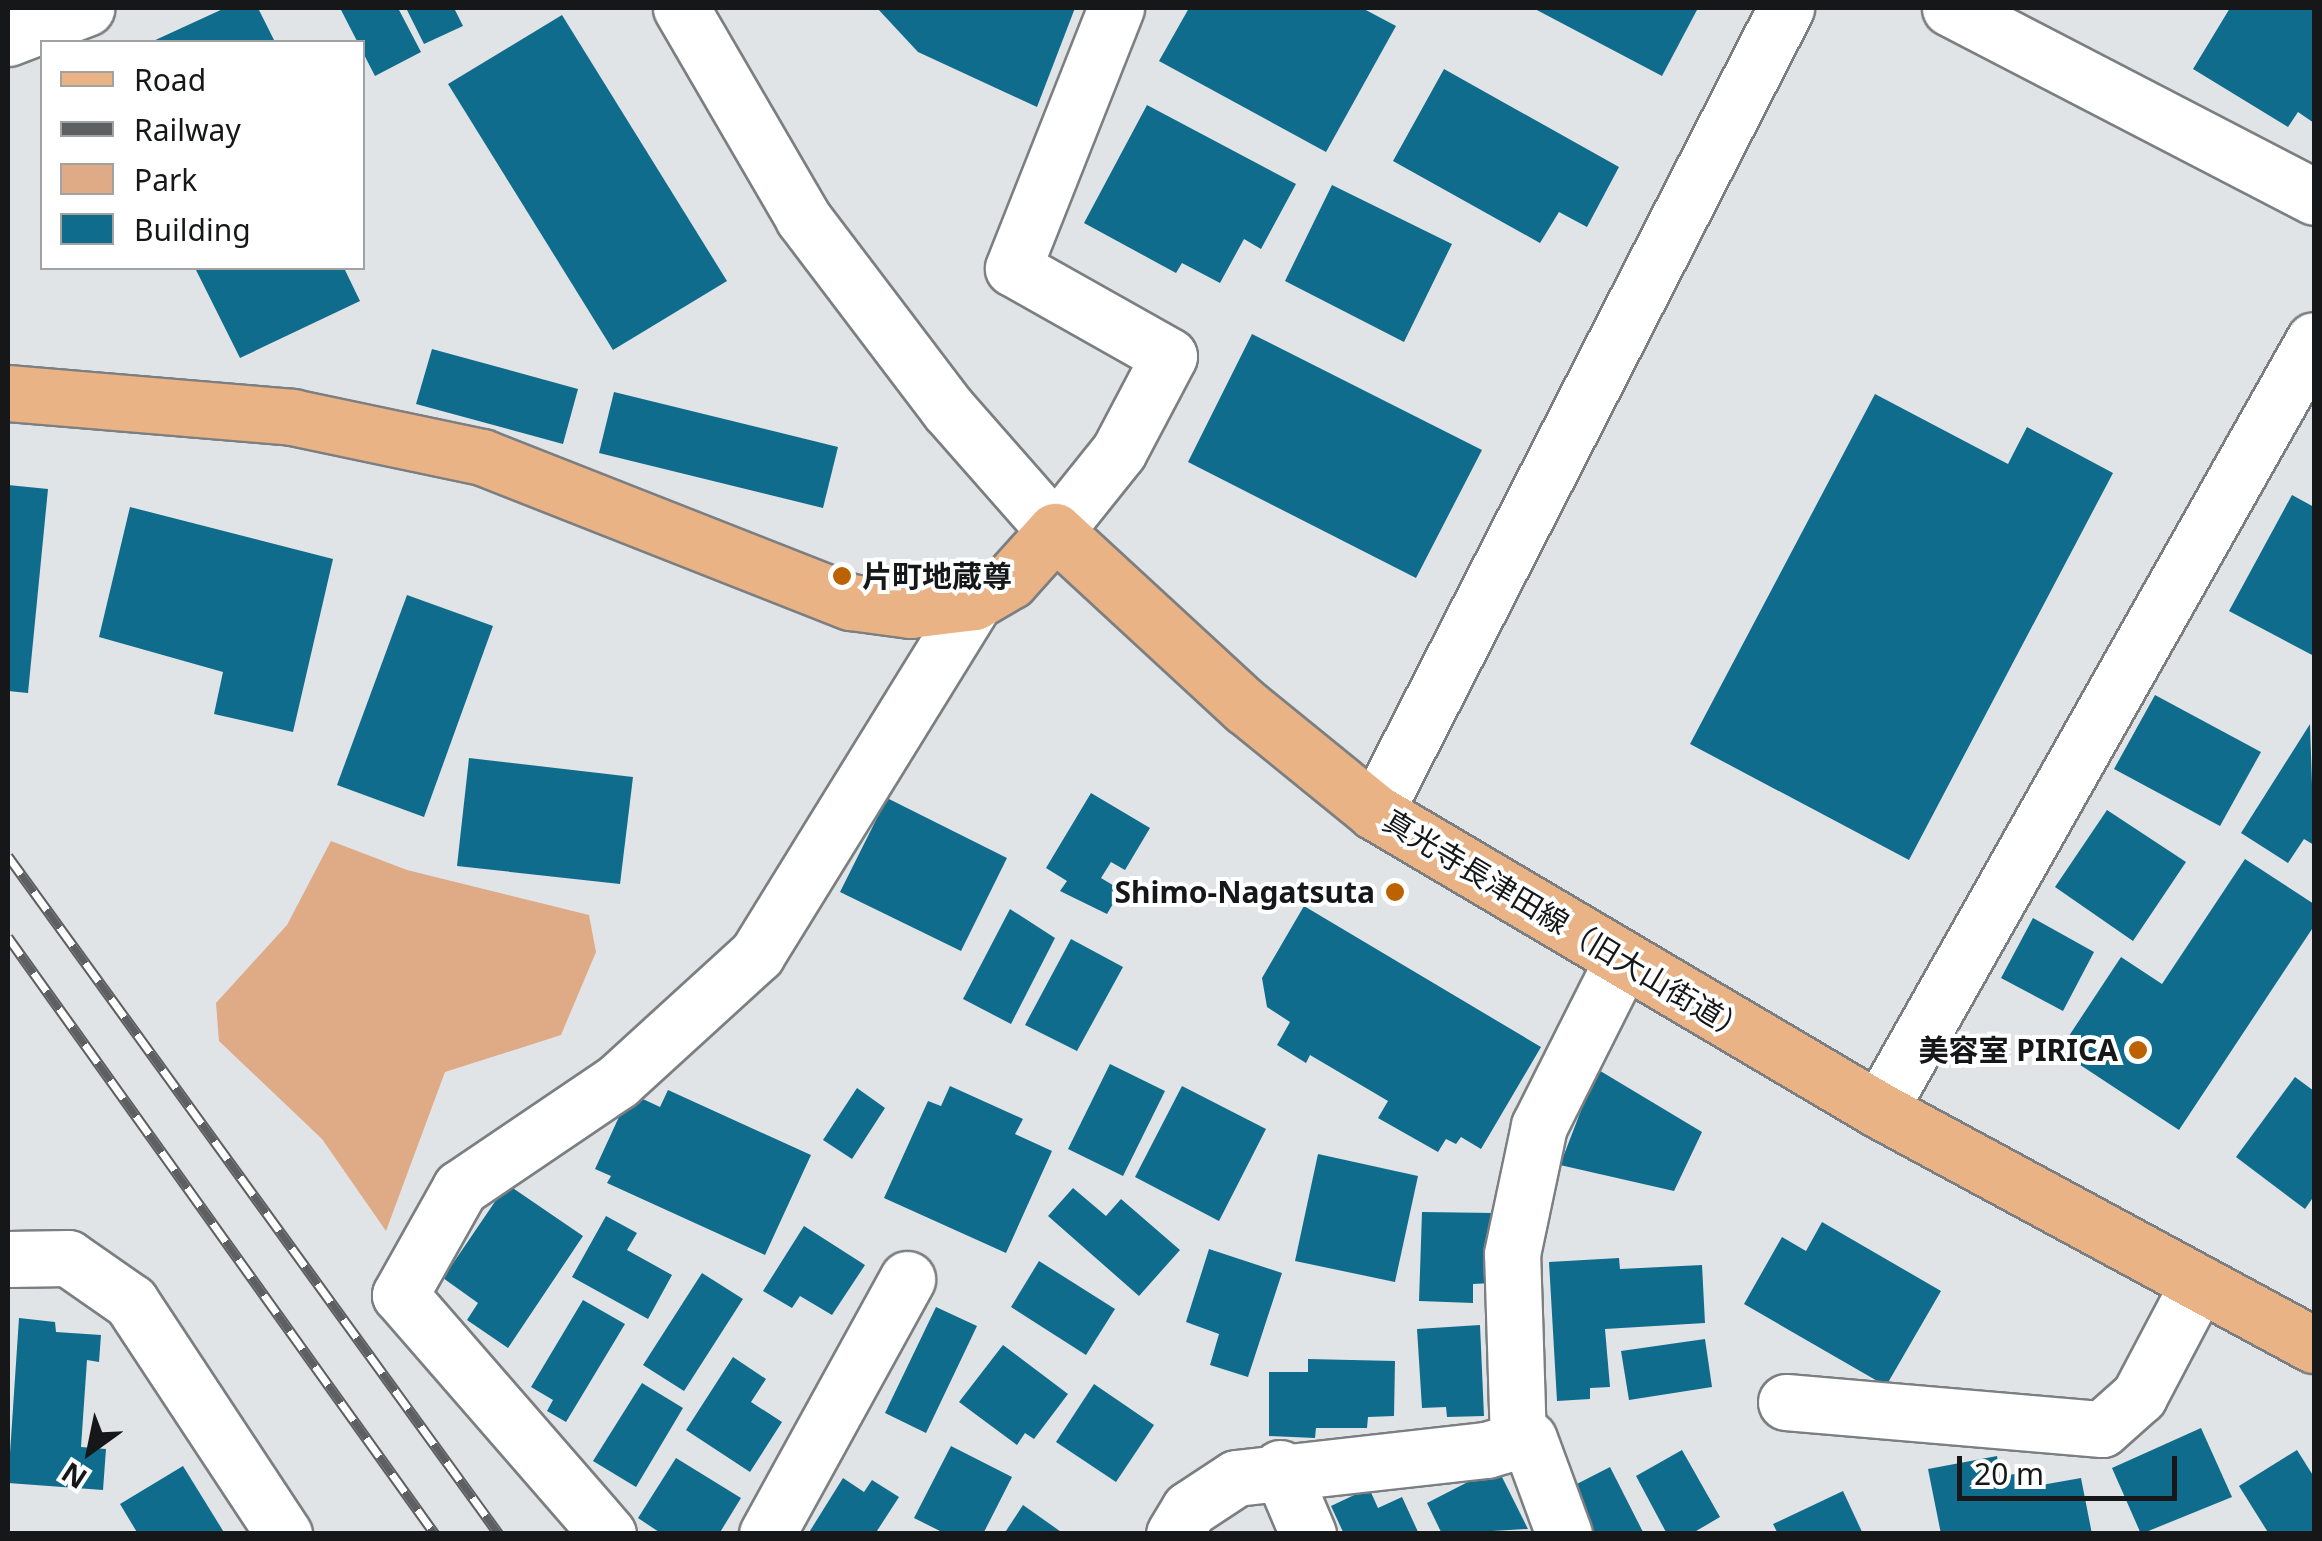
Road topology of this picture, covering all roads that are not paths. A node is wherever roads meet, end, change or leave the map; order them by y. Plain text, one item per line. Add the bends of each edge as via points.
1 (86, 8) edge
2 (681, 8) edge
3 (1116, 8) edge
4 (1786, 8) edge
5 (1950, 8) edge
6 (8, 38) edge
7 (2314, 197) edge
8 (2314, 340) edge
9 (8, 392) edge
10 (1056, 531) junction
11 (974, 602) junction
12 (1375, 812) junction
13 (1621, 963) junction
14 (1879, 1110) junction
15 (8, 1259) edge
16 (906, 1280) dead end
17 (2198, 1284) junction
18 (2314, 1345) edge
19 (1786, 1402) dead end
20 (1530, 1439) dead end
21 (1280, 1468) junction
22 (284, 1534) edge
23 (608, 1534) edge
24 (767, 1534) edge
25 (1174, 1534) edge
26 (1308, 1534) edge
27 (1564, 1534) edge

1 - 6 street
2 - 10 street via 803,218 948,409
3 - 10 street via 1013,268 1169,356 1119,450
4 - 12 street
5 - 7 street
8 - 14 street
9 - 11 main road via 292,417 482,457 851,602 910,610
10 - 11 main road via 1010,581
10 - 12 main road, 真光寺長津田線（旧大山街道） via 1233,695
11 - 23 street via 757,954 618,1080 460,1188 400,1295
12 - 13 main road, 真光寺長津田線（旧大山街道）
13 - 14 main road, 真光寺長津田線（旧大山街道）
13 - 21 street via 1539,1126 1512,1254 1518,1440 1486,1450
14 - 17 main road, 真光寺長津田線（旧大山街道）
15 - 22 street via 68,1258 131,1302
16 - 24 street
17 - 18 main road, 真光寺長津田線（旧大山街道）
17 - 19 street via 2138,1396 2102,1429
20 - 27 street
21 - 25 street via 1236,1478 1189,1510
21 - 26 street

